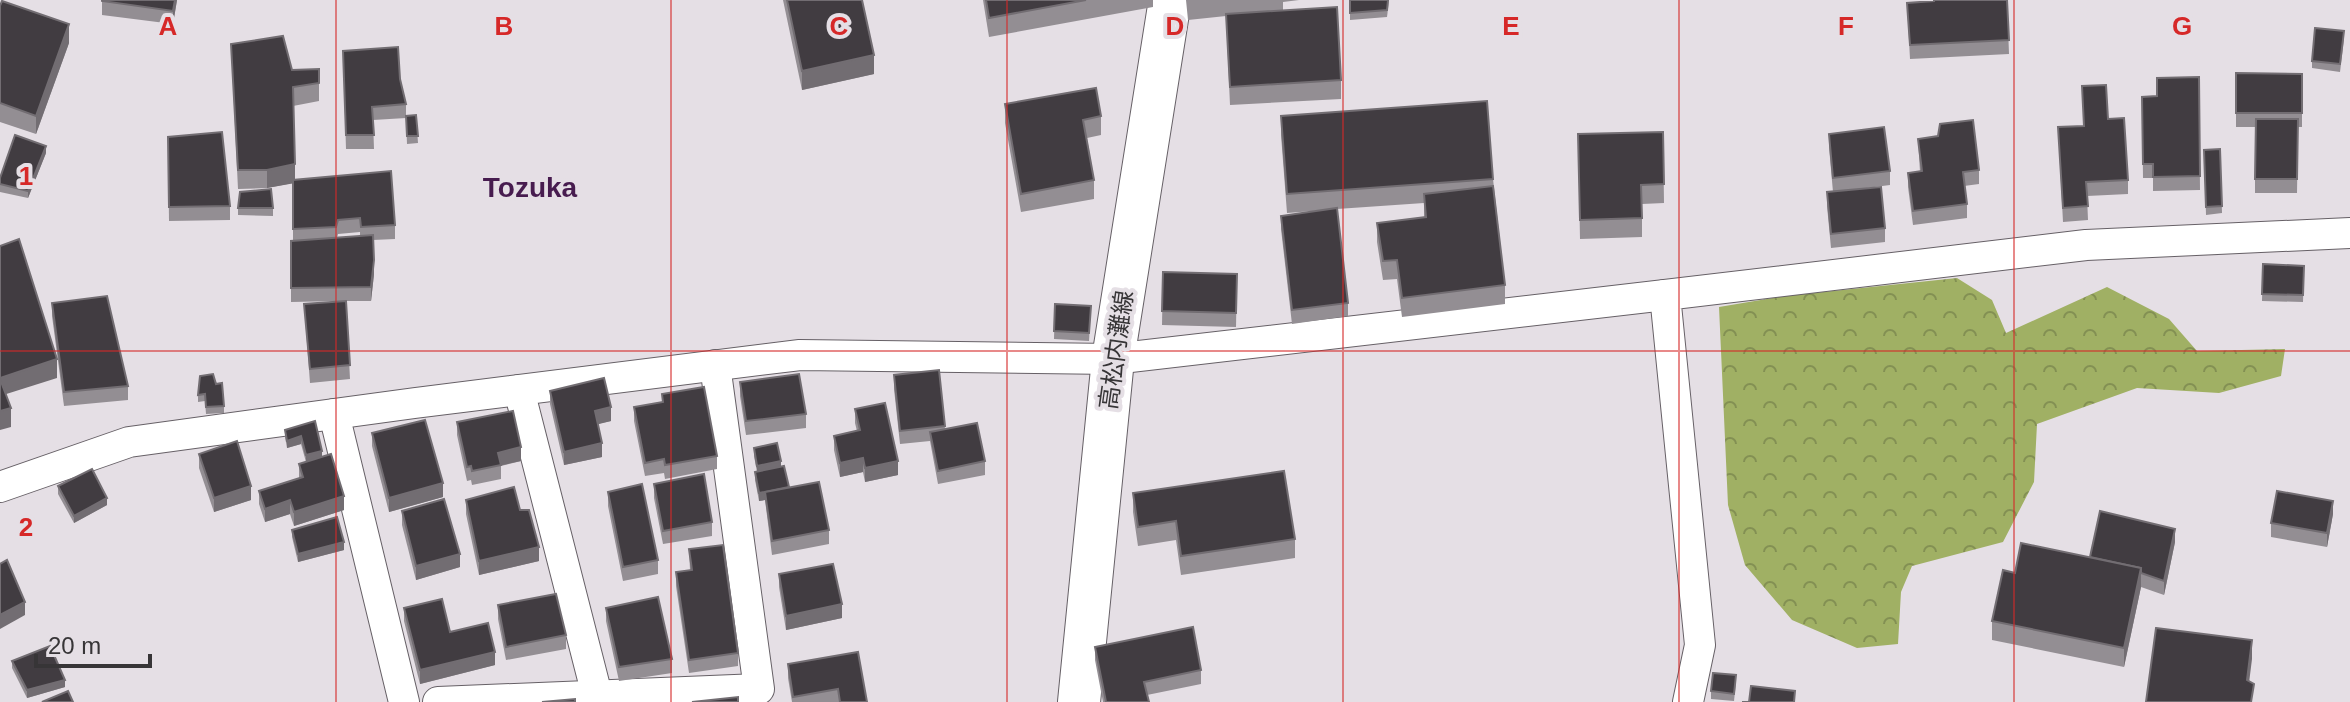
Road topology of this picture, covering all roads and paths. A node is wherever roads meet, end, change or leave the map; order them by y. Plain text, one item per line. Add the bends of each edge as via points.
1 (1170, 0) edge
2 (2350, 233) edge
3 (1665, 295) junction
4 (1113, 359) junction
5 (715, 365) junction
6 (519, 390) junction
7 (334, 414) junction
8 (0, 487) edge
9 (597, 695) junction
10 (404, 702) edge
11 (438, 702) edge
12 (1079, 702) edge
13 (1688, 702) edge

1 - 4 main road, 高松内灘線
2 - 3 street via 2086,245
3 - 4 street
3 - 13 street via 1700,645
4 - 5 street via 800,355
4 - 12 main road, 高松内灘線
5 - 6 street
5 - 9 street via 759,689
6 - 7 street
6 - 9 street
7 - 8 street via 129,442
7 - 10 street
9 - 11 street

